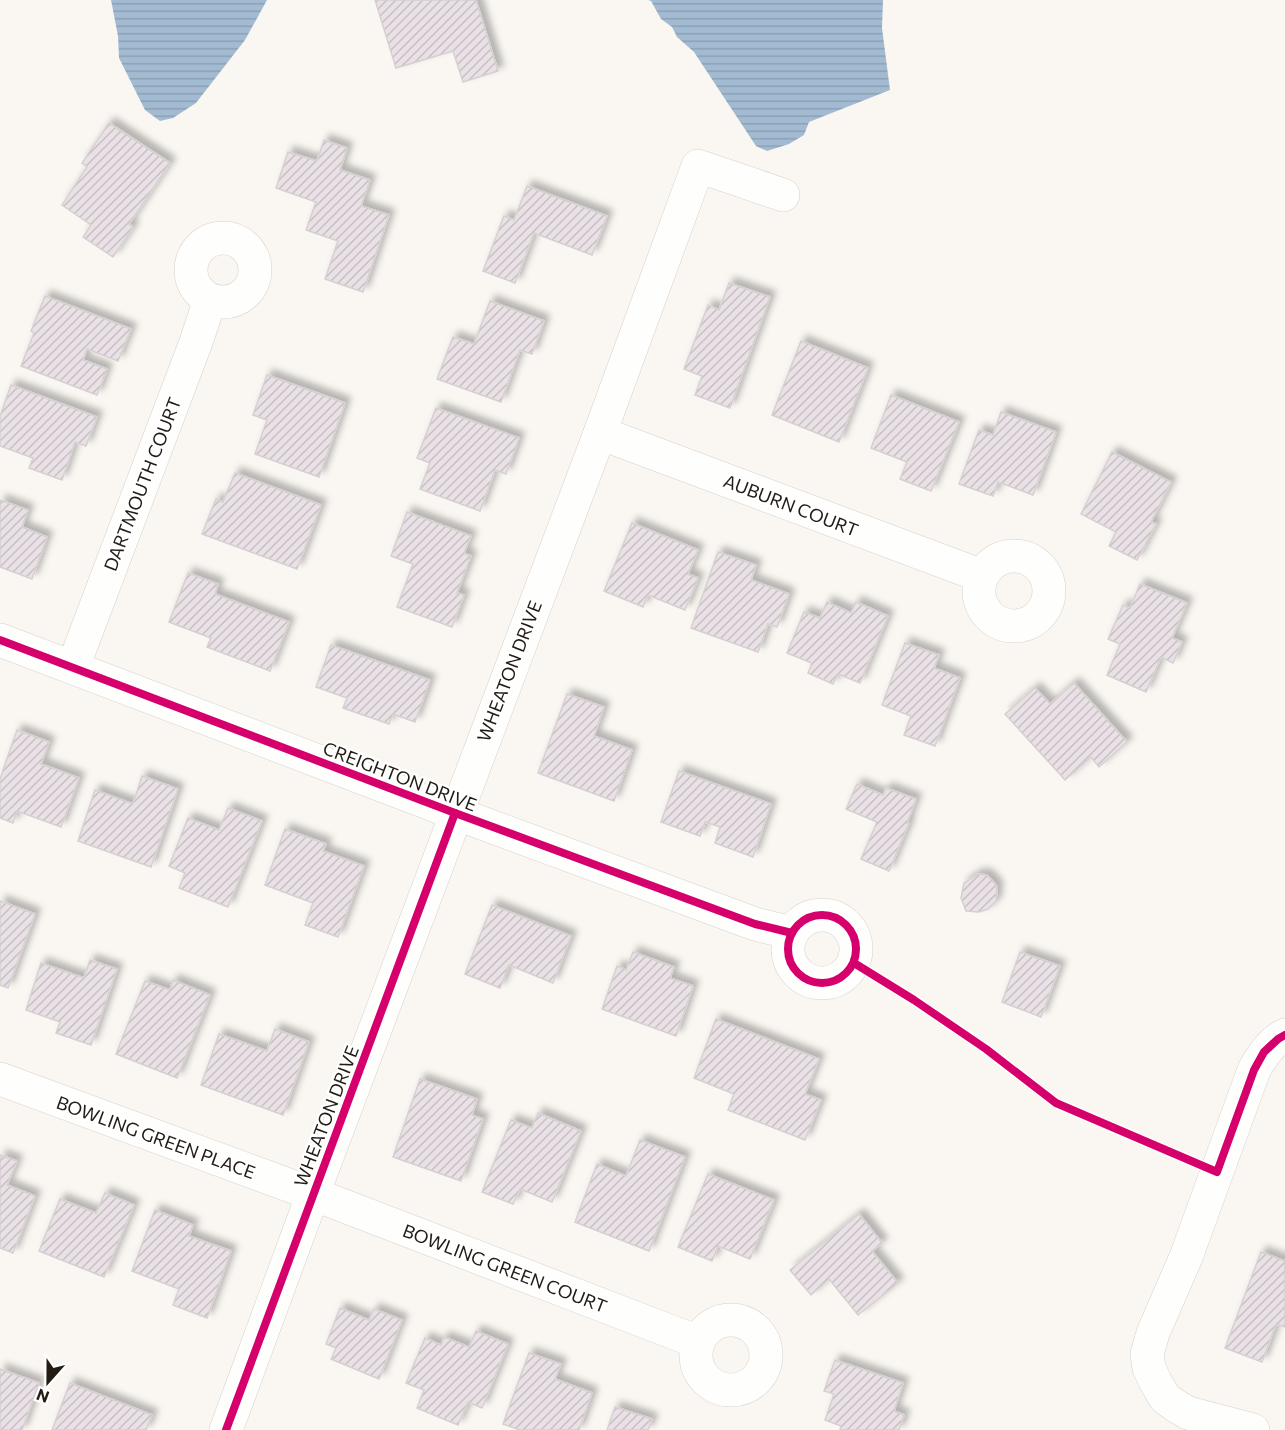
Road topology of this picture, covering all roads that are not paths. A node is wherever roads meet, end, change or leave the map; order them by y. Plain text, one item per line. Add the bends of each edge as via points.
1 (783, 195) dead end
2 (210, 300) dead end
3 (600, 433) junction
4 (982, 576) dead end
5 (0, 640) edge
6 (73, 667) junction
7 (455, 813) junction
8 (792, 933) dead end
9 (1285, 1035) edge
10 (0, 1079) edge
11 (313, 1194) junction
12 (698, 1342) dead end
13 (226, 1430) edge
14 (1253, 1430) edge

1 - 3 street, WHEATON DRIVE via 698,166
2 - 6 street, DARTMOUTH COURT
3 - 4 street, AUBURN COURT
3 - 7 street, WHEATON DRIVE
5 - 6 street, CREIGHTON DRIVE
6 - 7 street, CREIGHTON DRIVE
7 - 8 street, CREIGHTON DRIVE via 755,924
7 - 11 street, WHEATON DRIVE
9 - 14 street via 1264,1052 1254,1071 1147,1354 1155,1381 1165,1398 1176,1406 1188,1413
10 - 11 street, BOWLING GREEN PLACE
11 - 12 street, BOWLING GREEN COURT
11 - 13 street, WHEATON DRIVE

